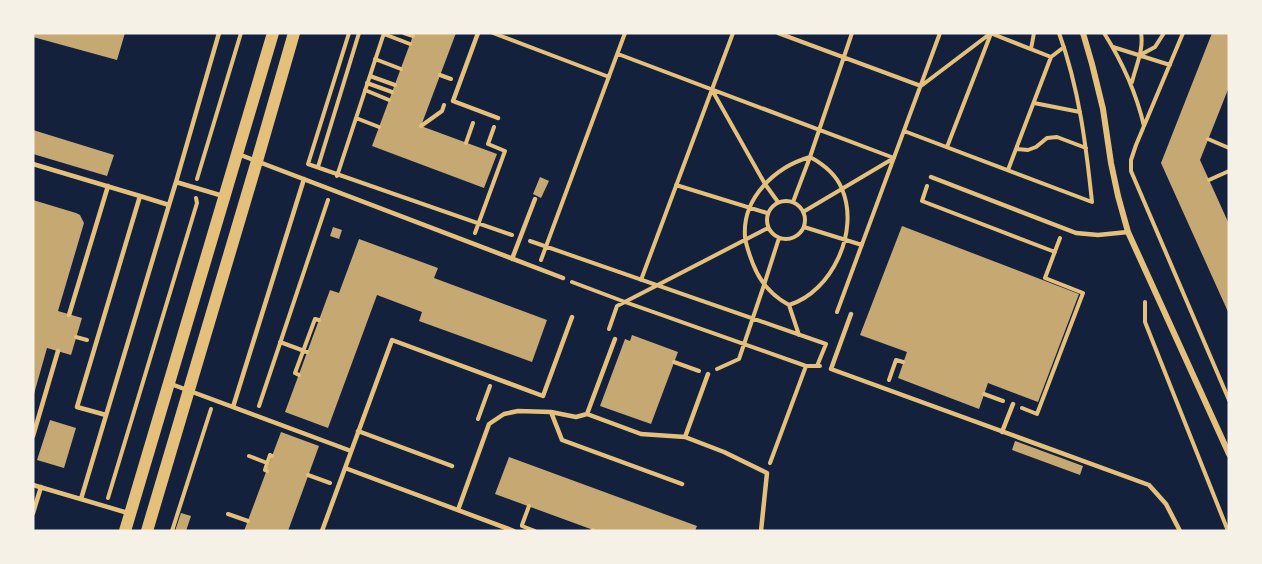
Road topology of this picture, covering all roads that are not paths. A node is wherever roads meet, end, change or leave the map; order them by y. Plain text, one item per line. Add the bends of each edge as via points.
1 (219, 33) edge
2 (273, 33) edge
3 (294, 33) edge
4 (478, 33) edge
5 (1083, 33) edge
6 (498, 118) road end
7 (238, 154) junction
8 (257, 161) junction
9 (33, 164) edge
10 (931, 177) road end
11 (303, 179) junction
12 (176, 182) junction
13 (108, 186) junction
14 (140, 196) junction
15 (225, 197) junction
16 (535, 199) dead end
17 (169, 205) junction
18 (1128, 232) junction
19 (512, 259) junction
20 (563, 278) road end
21 (851, 314) dead end
22 (69, 315) dead end
23 (572, 317) dead end
24 (615, 339) dead end
25 (58, 351) dead end
26 (708, 374) road end
27 (169, 384) junction
28 (189, 391) junction
29 (1013, 404) road end
30 (233, 407) junction
31 (551, 412) junction
32 (587, 414) junction
33 (106, 416) junction
34 (358, 431) junction
35 (1002, 432) junction
36 (33, 435) edge
37 (685, 437) junction
38 (351, 451) junction
39 (1229, 454) edge
40 (452, 466) dead end
41 (345, 468) junction
42 (682, 484) dead end
43 (33, 485) edge
44 (41, 487) junction
45 (81, 499) junction
46 (458, 510) junction
47 (33, 513) edge
48 (130, 514) junction
49 (494, 523) junction
50 (125, 531) edge
51 (147, 531) edge
52 (322, 531) edge
53 (491, 531) edge
54 (514, 531) edge
55 (761, 531) edge
56 (1180, 531) edge

1 - 12 lane
2 - 7 main road
3 - 8 main road
4 - 6 lane via 453,101
5 - 18 street
7 - 8 lane
7 - 15 main road
8 - 11 lane
8 - 28 main road
9 - 13 lane
10 - 18 lane via 1076,233
11 - 19 lane
11 - 30 lane
12 - 15 lane
12 - 17 lane
13 - 14 lane
13 - 22 lane
14 - 17 lane
14 - 33 lane via 76,407
15 - 27 main road
16 - 19 lane
17 - 33 lane
18 - 39 street
19 - 20 lane
21 - 35 lane via 831,369
23 - 34 lane via 543,396 392,340
24 - 32 lane
25 - 36 lane
26 - 37 lane
27 - 28 lane
27 - 48 main road
28 - 30 lane
28 - 51 main road
29 - 35 lane
30 - 38 lane
31 - 32 lane via 576,417
31 - 42 lane via 562,440
31 - 46 lane via 518,411 489,424
32 - 37 lane via 640,434
33 - 45 lane
34 - 38 lane
34 - 40 lane
35 - 56 lane via 1149,485 1166,504
37 - 55 lane via 767,473
38 - 41 lane
41 - 46 lane
41 - 52 lane
43 - 44 lane
44 - 45 lane
44 - 47 lane
45 - 48 lane
46 - 49 lane
48 - 50 main road
49 - 53 lane
49 - 54 lane

